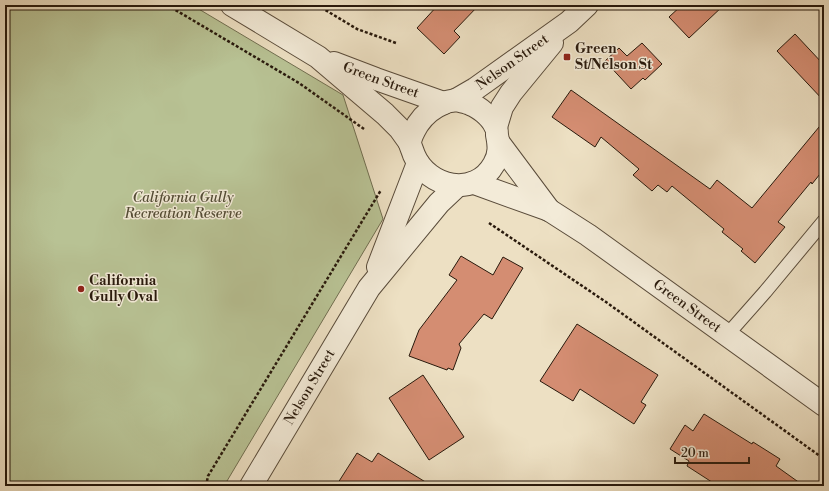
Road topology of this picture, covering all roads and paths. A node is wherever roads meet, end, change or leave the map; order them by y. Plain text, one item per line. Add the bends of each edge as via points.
1 (167, 5) edge
2 (232, 5) edge
3 (317, 5) edge
4 (587, 5) edge
5 (569, 22) junction
6 (396, 43) dead end
7 (318, 58) junction
8 (450, 101) junction
9 (366, 131) dead end
10 (497, 135) junction
11 (410, 143) junction
12 (418, 163) junction
13 (465, 185) junction
14 (381, 189) dead end
15 (549, 210) junction
16 (824, 221) edge
17 (489, 223) dead end
18 (369, 288) junction
19 (727, 335) junction
20 (824, 405) edge
21 (824, 459) edge
22 (206, 486) edge
23 (251, 486) edge

1 - 9 path via 299,84
2 - 7 street, Green Street
3 - 6 path via 357,29
4 - 5 street, Nelson Street
5 - 8 street, Nelson Street via 475,89
5 - 10 street, Nelson Street via 502,108
7 - 8 street, Green Street via 376,79
7 - 11 street, Green Street via 385,114
8 - 10 street via 470,104 482,111
8 - 11 street via 432,110 421,120
10 - 13 street via 499,150 494,164 486,175
10 - 15 street, Green Street
11 - 12 street
12 - 13 street via 437,180 448,184
12 - 18 street, Nelson Street
13 - 15 street, Green Street
13 - 18 street, Nelson Street via 439,202
14 - 22 path via 208,476
15 - 19 street, Green Street
16 - 19 lane
17 - 21 path via 606,302
18 - 23 street, Nelson Street
19 - 20 street, Green Street

